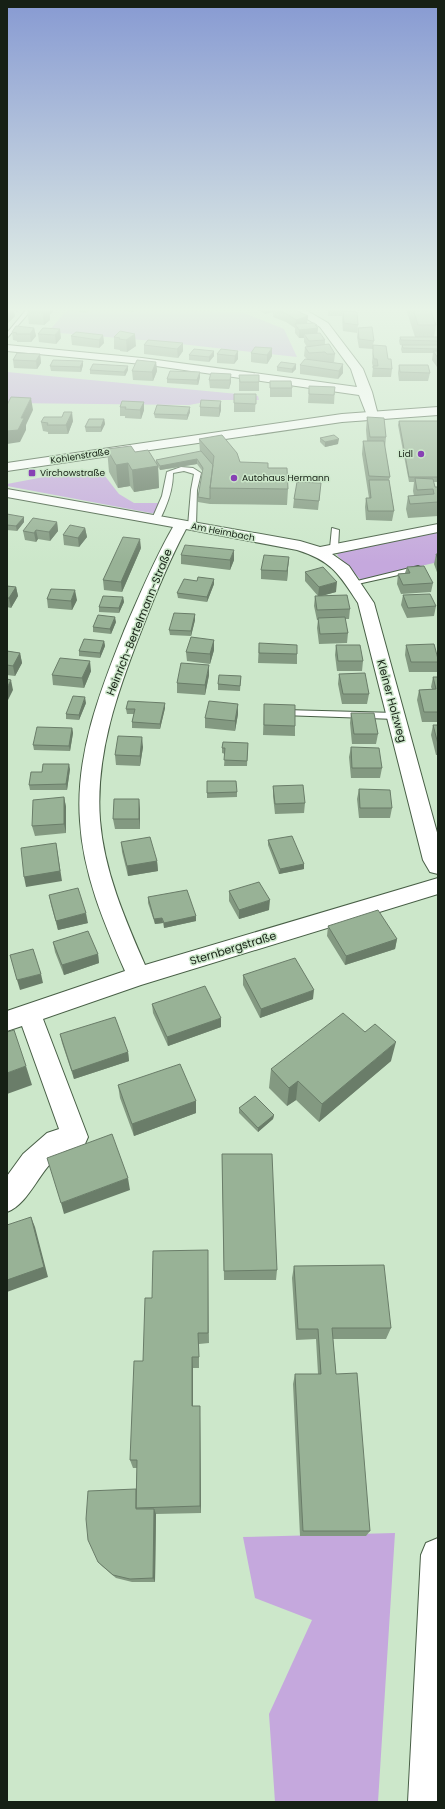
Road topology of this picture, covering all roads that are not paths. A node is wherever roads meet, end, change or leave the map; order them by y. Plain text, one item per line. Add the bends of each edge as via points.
1 (366, 393) edge
2 (438, 411) edge
3 (372, 415) junction
4 (7, 468) edge
5 (7, 493) edge
6 (156, 519) junction
7 (187, 525) junction
8 (438, 528) edge
9 (335, 530) dead end
10 (327, 550) junction
11 (418, 568) edge
12 (353, 583) junction
13 (285, 712) edge
14 (396, 716) junction
15 (438, 866) edge
16 (438, 886) edge
17 (140, 976) junction
18 (18, 1017) edge
19 (7, 1199) edge
20 (438, 1555) edge
21 (428, 1802) edge

1 - 3 street
2 - 3 street, Kohlenstraße
3 - 4 street, Kohlenstraße via 282,426
5 - 6 street, Am Heimbach
6 - 7 street, Am Heimbach
6 - 7 lane via 170,481 170,472 190,469 198,473
7 - 10 street, Am Heimbach
7 - 17 street, Heinrich-Bertelmann-Straße via 172,541 109,694 95,743 89,789 94,851 114,918
8 - 10 street, Am Heimbach
9 - 10 lane
10 - 12 street, Kleiner Holzweg
11 - 12 lane
12 - 14 street, Kleiner Holzweg via 366,603
13 - 14 lane
14 - 15 street, Kleiner Holzweg via 434,860
16 - 17 street, Sternbergstraße
17 - 18 street, Sternbergstraße
18 - 19 street, Sternbergstraße via 74,1136 56,1142 50,1147 33,1163
20 - 21 street

